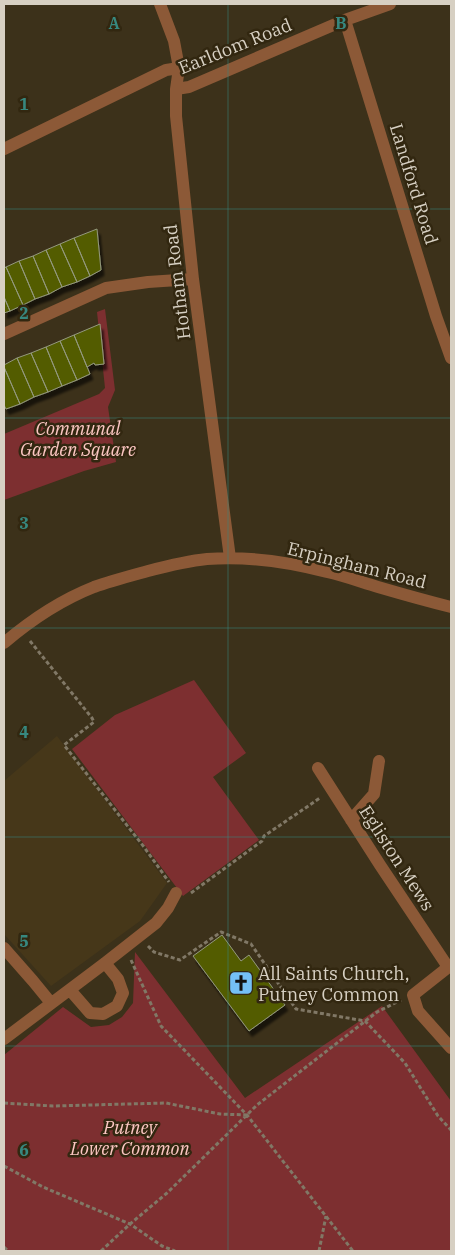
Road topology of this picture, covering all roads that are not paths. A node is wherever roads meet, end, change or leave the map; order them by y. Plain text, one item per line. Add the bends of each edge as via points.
1 (160, 4) edge
2 (390, 4) edge
3 (345, 20) junction
4 (179, 68) junction
5 (176, 89) junction
6 (4, 149) edge
7 (193, 279) junction
8 (4, 334) edge
9 (451, 358) edge
10 (230, 558) junction
11 (451, 607) edge
12 (4, 643) edge
13 (379, 762) dead end
14 (318, 768) dead end
15 (351, 820) junction
16 (176, 893) road end
17 (4, 948) edge
18 (106, 963) junction
19 (450, 966) edge
20 (70, 990) junction
21 (51, 1003) junction
22 (4, 1038) edge
23 (451, 1048) edge

1 - 4 street, Hotham Road via 174,41
2 - 3 street, Earldom Road
3 - 5 street, Earldom Road via 188,87
3 - 9 street, Landford Road
4 - 5 street, Hotham Road
4 - 6 street via 166,70
5 - 7 street, Hotham Road
7 - 8 street via 106,288
7 - 10 street, Hotham Road
10 - 11 street, Erpingham Road via 328,572
10 - 12 street, Erpingham Road via 168,566 93,588 69,599
13 - 15 street via 374,794
14 - 15 street, Egliston Mews
15 - 19 street, Egliston Mews
16 - 18 street via 156,923
17 - 21 street
18 - 20 street
18 - 20 street via 118,979 123,993 117,1006 103,1014 90,1013
19 - 23 street via 413,995 418,1011
20 - 21 street
21 - 22 street

